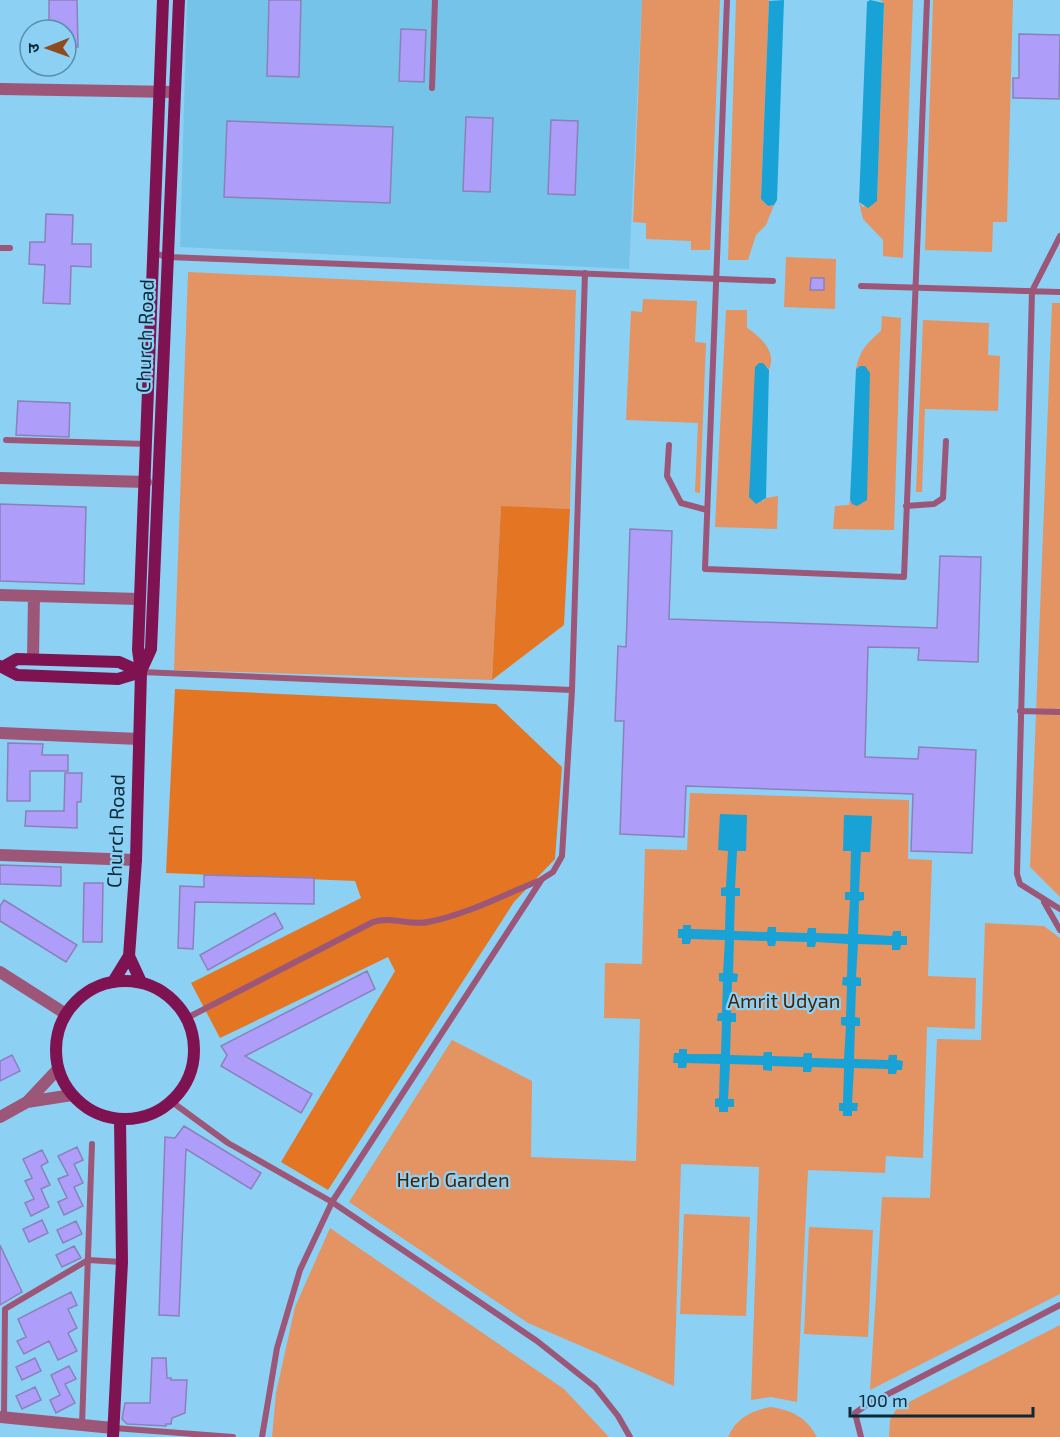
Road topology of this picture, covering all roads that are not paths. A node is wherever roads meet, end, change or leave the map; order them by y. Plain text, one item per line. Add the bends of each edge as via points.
1 (163, 0) edge
2 (179, 0) edge
3 (435, 0) edge
4 (727, 0) edge
5 (927, 0) edge
6 (432, 88) dead end
7 (0, 89) edge
8 (159, 92) junction
9 (175, 92) junction
10 (1060, 236) edge
11 (0, 248) edge
12 (10, 248) dead end
13 (153, 254) junction
14 (168, 257) junction
15 (585, 273) junction
16 (716, 279) junction
17 (772, 281) dead end
18 (861, 285) dead end
19 (915, 287) junction
20 (1032, 291) junction
21 (1060, 292) edge
22 (161, 433) junction
23 (148, 438) junction
24 (6, 440) dead end
25 (946, 441) dead end
26 (669, 445) dead end
27 (0, 478) edge
28 (146, 482) junction
29 (906, 506) junction
30 (707, 510) junction
31 (0, 595) edge
32 (34, 596) junction
33 (140, 599) junction
34 (33, 659) junction
35 (2, 667) edge
36 (141, 672) junction
37 (572, 690) junction
38 (1020, 711) junction
39 (1060, 712) edge
40 (0, 733) edge
41 (139, 740) junction
42 (0, 855) edge
43 (136, 860) junction
44 (542, 879) junction
45 (1044, 900) junction
46 (1060, 909) edge
47 (1060, 930) edge
48 (129, 956) junction
49 (0, 972) edge
50 (113, 982) junction
51 (141, 982) junction
52 (66, 1014) junction
53 (187, 1018) junction
54 (58, 1069) junction
55 (72, 1095) junction
56 (27, 1102) junction
57 (172, 1102) junction
58 (0, 1118) edge
59 (120, 1120) junction
60 (92, 1144) dead end
61 (332, 1202) junction
62 (88, 1260) junction
63 (122, 1262) junction
64 (1060, 1305) edge
65 (2, 1417) edge
66 (82, 1426) junction
67 (113, 1432) edge
68 (233, 1437) edge
69 (262, 1437) edge
70 (630, 1437) edge
71 (861, 1437) edge

1 - 8 street, Church Road
2 - 9 street, Church Road
3 - 6 lane
4 - 16 lane
5 - 19 lane
7 - 8 street
8 - 9 street
8 - 13 street, Church Road
9 - 14 street, Church Road
10 - 20 lane
11 - 12 lane
13 - 14 lane
13 - 23 street, Church Road
14 - 15 lane
14 - 22 street, Church Road
15 - 16 lane
15 - 37 lane
16 - 17 lane
16 - 30 lane
18 - 19 lane
19 - 20 lane
19 - 29 lane
20 - 21 lane
20 - 38 lane
22 - 23 street
22 - 36 street, Church Road via 151,649
23 - 24 lane
23 - 28 street, Church Road
25 - 29 lane via 943,498 933,504
26 - 30 lane via 667,476 681,503
27 - 28 street
28 - 33 street, Church Road
29 - 30 lane via 904,577 705,569
31 - 32 street
32 - 33 street
32 - 34 street
33 - 36 street, Church Road
34 - 35 street via 17,659
34 - 36 street via 119,662
35 - 36 street via 28,676 118,679
36 - 37 lane
36 - 41 street, Church Road
37 - 44 lane via 562,856 553,872
38 - 39 lane
38 - 45 lane via 1017,874 1020,884
40 - 41 street
41 - 43 street, Church Road
42 - 43 street
43 - 48 street, Church Road
44 - 53 lane via 441,920 424,923 385,918 373,922
44 - 61 lane
45 - 46 lane
45 - 47 lane
48 - 50 street, Church Road
48 - 51 street, Church Road
49 - 52 street
50 - 51 street
50 - 52 street via 83,995
51 - 53 street via 168,995
52 - 54 street via 56,1041
53 - 57 street via 194,1040 193,1063 186,1084
54 - 55 street
54 - 56 street
55 - 56 street
55 - 59 street via 90,1111
56 - 58 street
57 - 59 street via 144,1118
57 - 61 lane via 228,1143
59 - 63 street
60 - 62 lane
61 - 69 lane via 300,1270 278,1348
61 - 70 lane via 546,1347 595,1387
62 - 63 lane
62 - 65 lane via 4,1309
62 - 66 lane
63 - 67 street
64 - 71 lane via 865,1406 855,1413
65 - 66 street
66 - 67 street
67 - 68 lane

